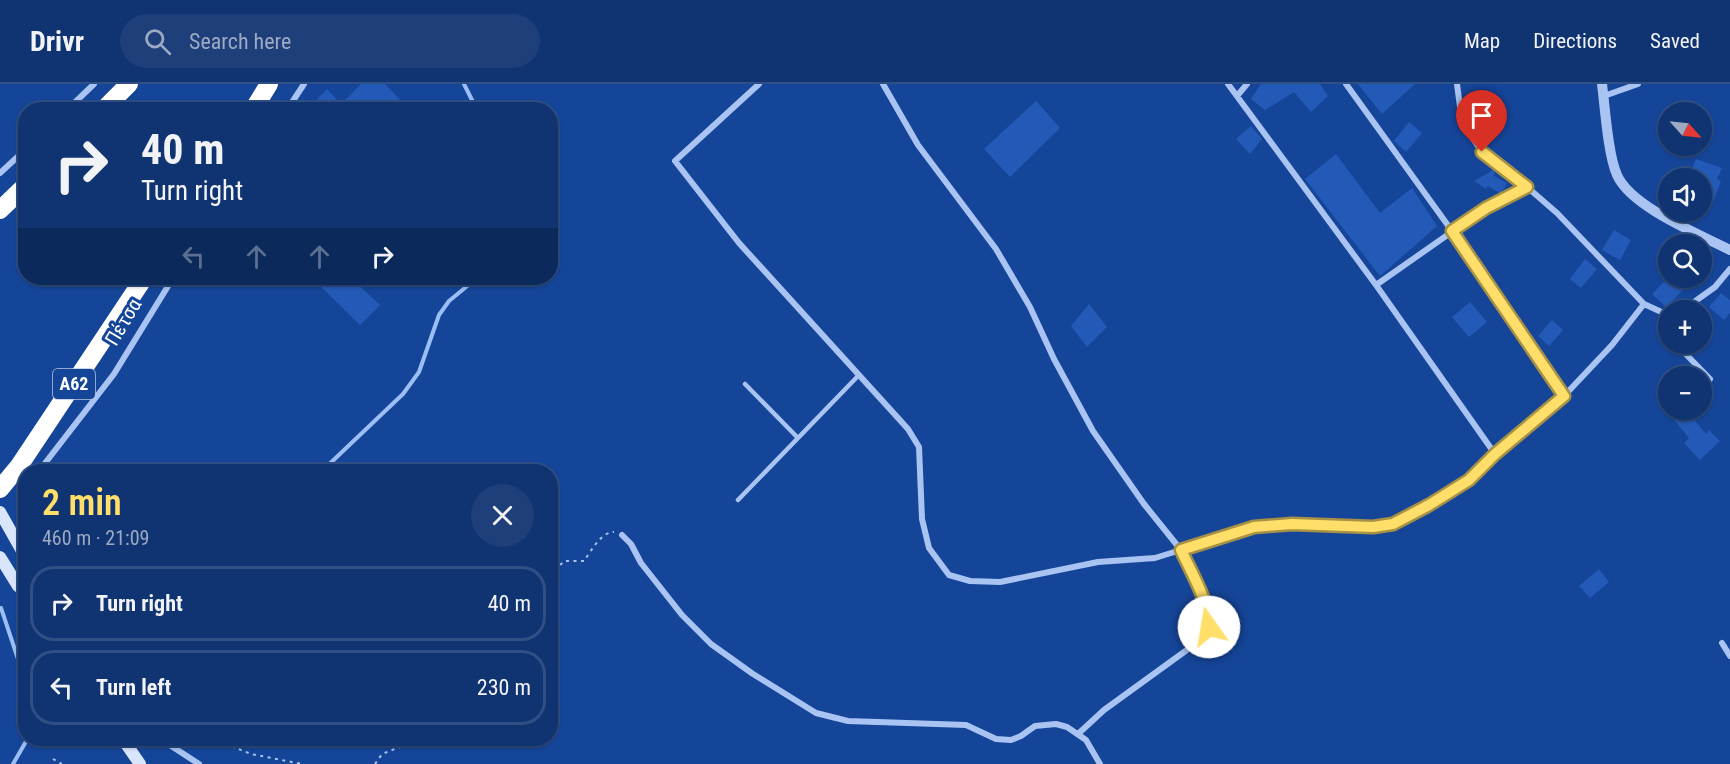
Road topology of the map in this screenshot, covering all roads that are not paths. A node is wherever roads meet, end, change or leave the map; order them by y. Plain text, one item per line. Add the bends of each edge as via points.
1 (94, 84) edge
2 (129, 84) edge
3 (269, 84) edge
4 (304, 84) edge
5 (759, 84) edge
6 (883, 84) edge
7 (1228, 84) edge
8 (1248, 84) edge
9 (1346, 84) edge
10 (1457, 84) edge
11 (1602, 84) edge
12 (1638, 84) edge
13 (1237, 96) junction
14 (1604, 96) junction
15 (75, 102) edge
16 (111, 102) edge
17 (258, 102) edge
18 (292, 102) edge
19 (18, 157) edge
20 (0, 173) edge
21 (1527, 187) junction
22 (18, 193) edge
23 (0, 210) edge
24 (1452, 231) junction
25 (1730, 250) edge
26 (1730, 269) edge
27 (139, 285) edge
28 (168, 285) edge
29 (1376, 285) junction
30 (1697, 300) edge
31 (1644, 304) junction
32 (1658, 310) edge
33 (1686, 354) edge
34 (1697, 366) edge
35 (858, 376) junction
36 (745, 384) dead end
37 (1564, 396) junction
38 (798, 438) junction
39 (1495, 454) junction
40 (20, 464) edge
41 (44, 464) edge
42 (18, 466) edge
43 (0, 489) edge
44 (738, 500) dead end
45 (0, 512) edge
46 (622, 535) road end
47 (18, 544) edge
48 (1181, 550) junction
49 (0, 557) edge
50 (18, 586) edge
51 (1722, 643) dead end
52 (1730, 656) edge
53 (1078, 734) junction
54 (128, 746) edge
55 (171, 746) edge
56 (140, 764) edge
57 (199, 764) edge
58 (1100, 764) edge

1 - 15 street
2 - 16 highway
3 - 17 highway
4 - 18 street
5 - 35 street via 675,161 739,243
6 - 48 street via 918,145 996,249 1093,431
7 - 13 street
8 - 13 street
9 - 24 street
10 - 21 street via 1462,122 1482,152
11 - 14 street
12 - 14 street
13 - 29 street
14 - 25 street via 1617,175 1639,201
19 - 20 street
21 - 24 street
21 - 31 street
22 - 23 highway
24 - 29 street
24 - 37 street
26 - 30 street
27 - 40 highway, Α62
28 - 41 street, Πέτσα via 114,374
29 - 39 street
31 - 32 street
31 - 37 street
33 - 34 street
35 - 38 lane
35 - 48 street via 908,429 919,447 922,519 929,548 949,575 970,581 1000,582 1098,562 1155,558
36 - 38 lane
37 - 39 street
38 - 44 lane
39 - 48 street via 1480,472 1458,488 1393,524 1254,527
42 - 43 highway, Α62
45 - 47 main road
46 - 53 street via 682,615 711,644 816,714 848,721 966,725 996,739 1011,740 1035,726 1047,724 1068,727
48 - 53 street via 1209,618 1207,633
49 - 50 main road
51 - 52 street
53 - 58 street
54 - 56 main road
55 - 57 street

